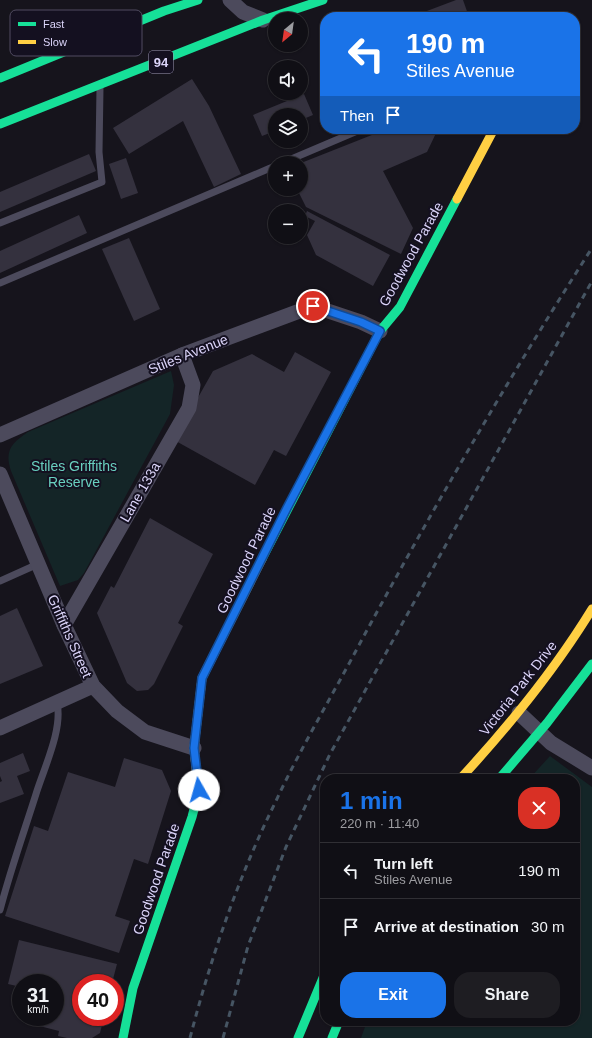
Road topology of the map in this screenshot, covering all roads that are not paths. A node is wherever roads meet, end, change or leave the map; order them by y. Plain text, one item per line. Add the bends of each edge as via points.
1 (198, 0) edge
2 (230, 0) edge
3 (323, 0) edge
4 (142, 20) edge
5 (263, 20) junction
6 (54, 56) edge
7 (0, 78) edge
8 (100, 85) junction
9 (0, 124) edge
10 (350, 134) edge
11 (491, 134) edge
12 (298, 156) edge
13 (268, 169) edge
14 (0, 223) edge
15 (0, 283) edge
16 (380, 331) junction
17 (182, 355) junction
18 (0, 435) edge
19 (0, 474) edge
20 (38, 564) junction
21 (0, 581) edge
22 (592, 609) edge
23 (64, 625) junction
24 (592, 664) edge
25 (92, 686) junction
26 (57, 703) junction
27 (519, 714) junction
28 (0, 728) edge
29 (540, 734) junction
30 (194, 748) junction
31 (592, 768) edge
32 (465, 774) edge
33 (504, 774) edge
34 (7, 882) junction
35 (0, 885) edge
36 (0, 910) edge
37 (320, 985) edge
38 (337, 1026) edge
39 (124, 1038) edge
40 (298, 1038) edge
41 (332, 1038) edge

1 - 4 main road
2 - 5 street via 243,12
3 - 5 main road, 94
5 - 8 main road, 94
6 - 7 main road
8 - 9 main road, 94
8 - 14 lane via 99,152 102,182
10 - 12 lane
11 - 16 main road, Goodwood Parade via 400,307
13 - 15 lane
16 - 17 street, Stiles Avenue via 313,306
16 - 30 main road, Goodwood Parade via 202,678
17 - 18 street, Stiles Avenue
17 - 23 street, Lane 133a via 193,385 189,408
19 - 20 street, Griffiths Street
20 - 21 lane
20 - 23 street, Griffiths Street
22 - 27 main road, Victoria Park Drive
23 - 25 street, Griffiths Street
24 - 29 main road
25 - 26 street
25 - 30 street, Griffiths Street via 117,711 145,732
26 - 28 street
26 - 34 lane via 60,712 54,738
27 - 29 street
27 - 32 main road, Victoria Park Drive
29 - 31 street
29 - 33 main road
30 - 39 main road, Goodwood Parade via 199,790 192,818 133,988
34 - 35 lane
34 - 36 lane
37 - 40 main road
38 - 41 main road

